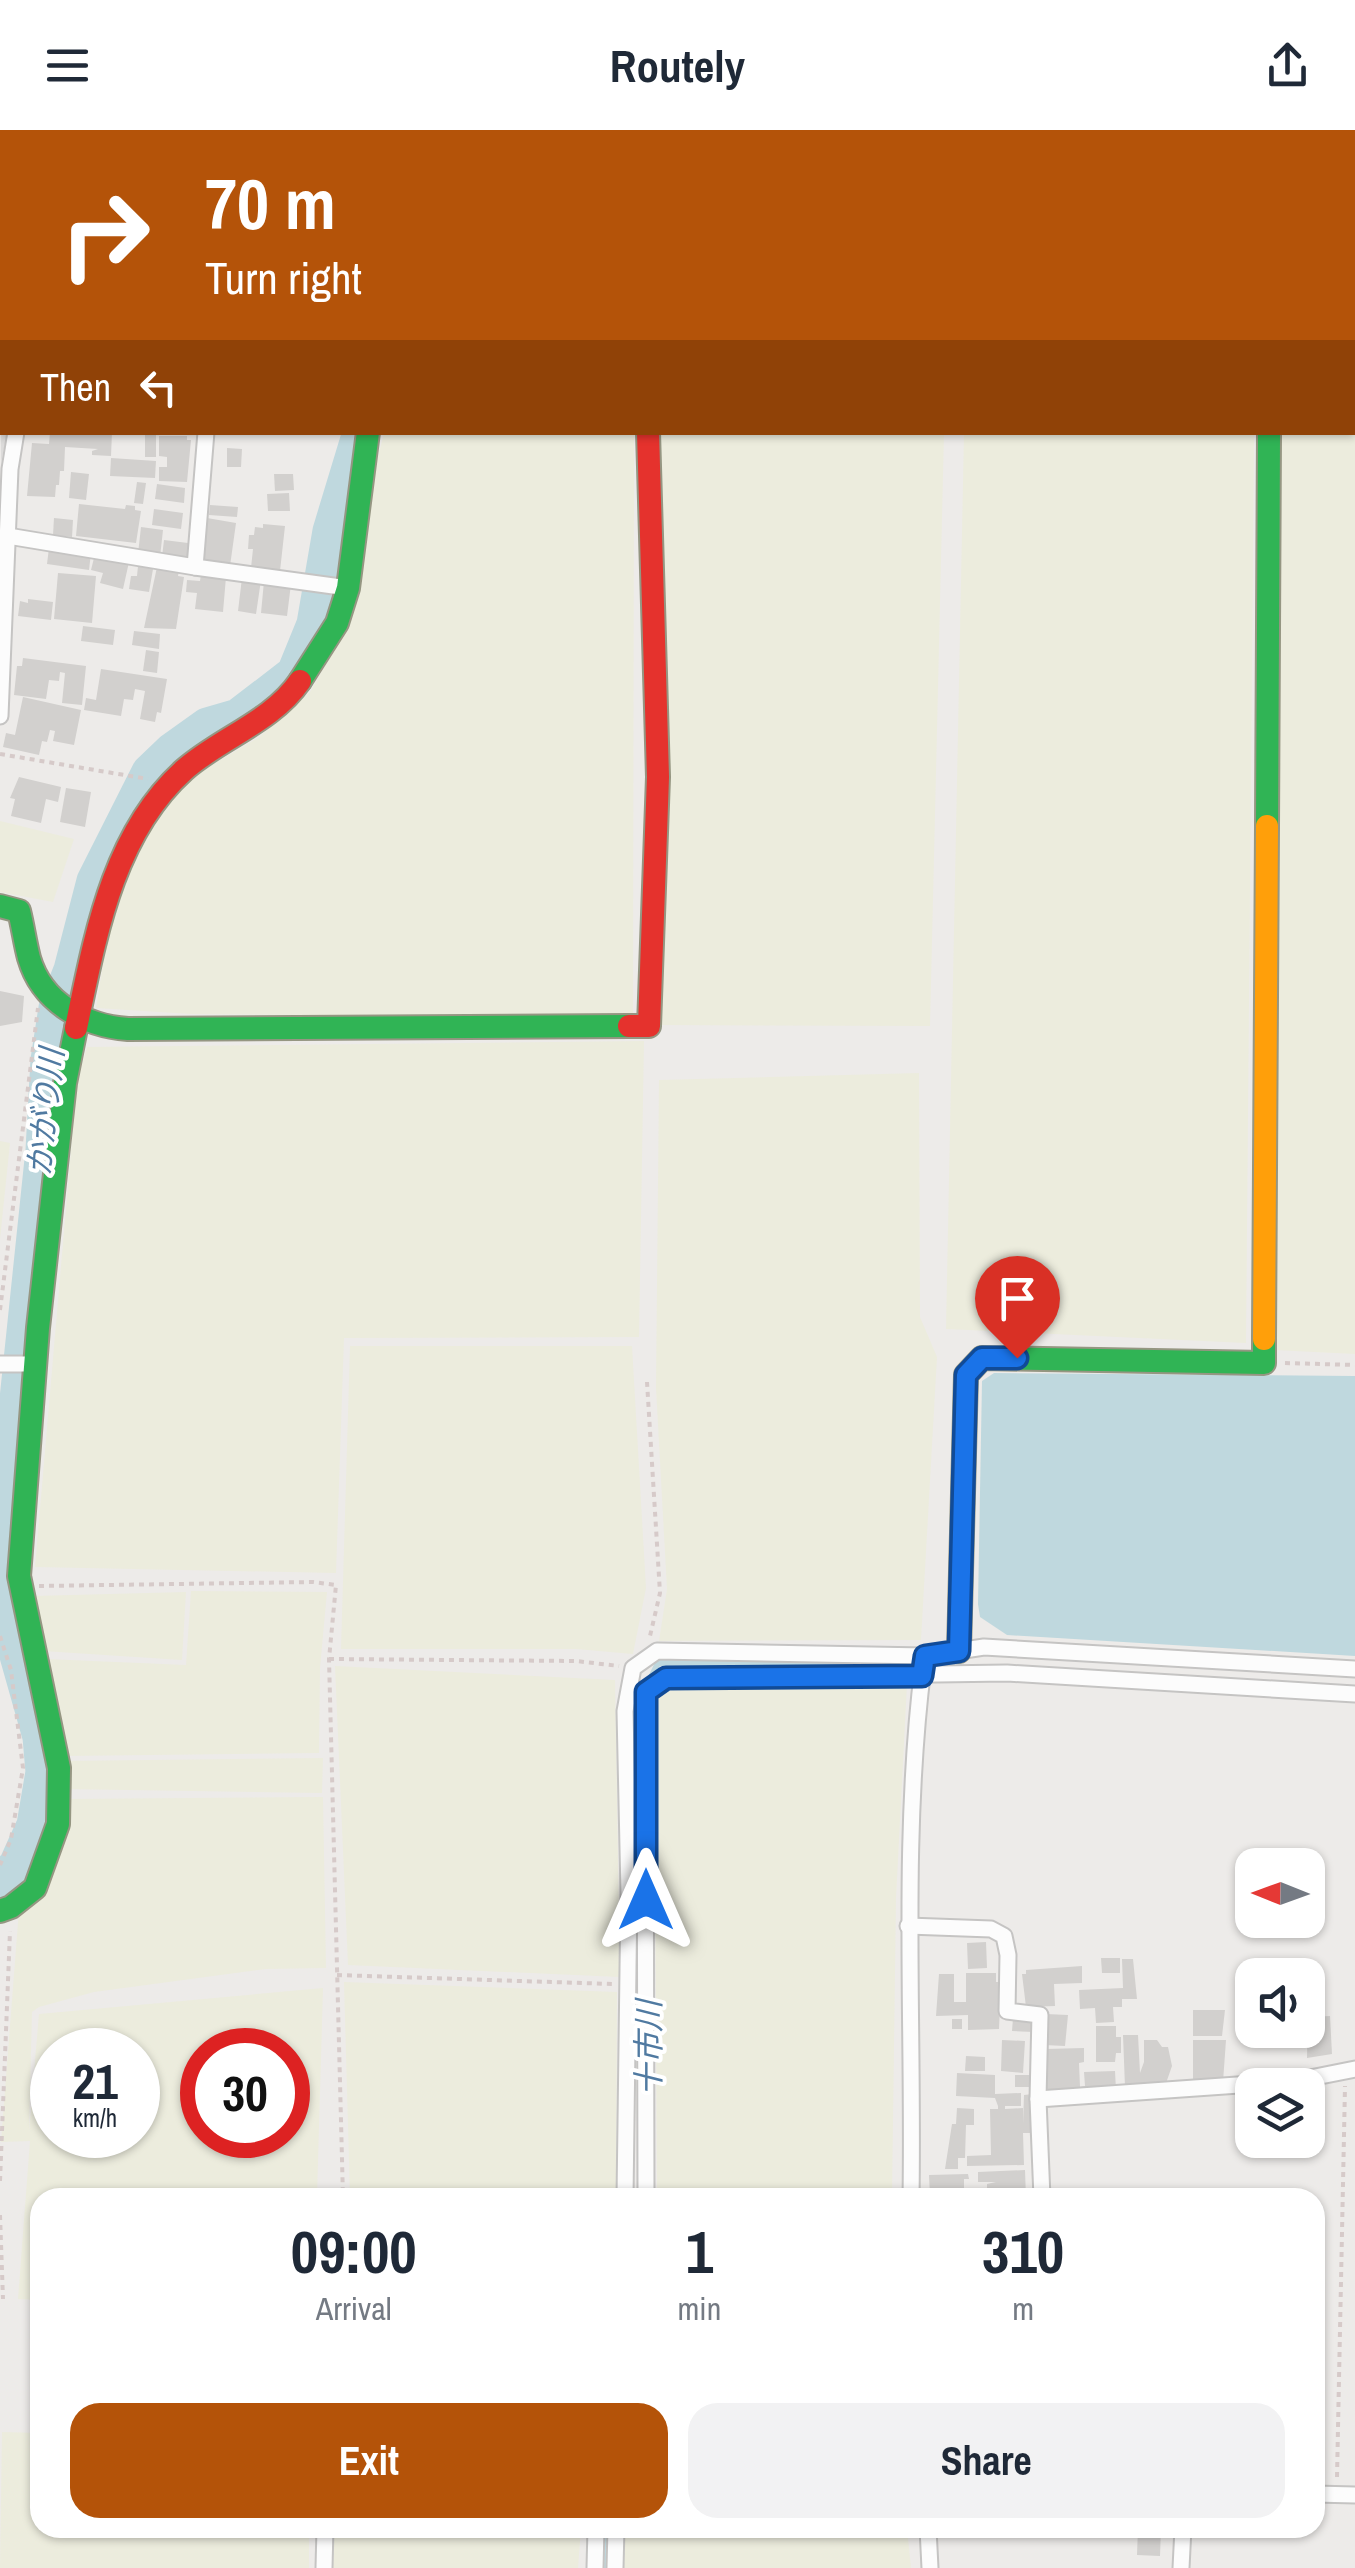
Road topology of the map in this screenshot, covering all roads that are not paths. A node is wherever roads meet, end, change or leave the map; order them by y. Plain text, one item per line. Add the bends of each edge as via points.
1 (15, 435) edge
2 (206, 435) edge
3 (368, 435) edge
4 (648, 435) edge
5 (1269, 435) edge
6 (5, 468) edge
7 (8, 536) junction
8 (195, 567) junction
9 (348, 588) junction
10 (1, 680) edge
11 (0, 716) edge
12 (0, 906) edge
13 (80, 1017) junction
14 (0, 1364) edge
15 (37, 1364) junction
16 (959, 1651) junction
17 (925, 1656) junction
18 (1355, 1669) edge
19 (922, 1676) junction
20 (1355, 1694) edge
21 (5, 1909) edge
22 (908, 1926) junction
23 (1350, 2070) edge
24 (1038, 2099) junction
25 (625, 2188) edge
26 (646, 2188) edge
27 (911, 2188) edge
28 (1042, 2188) edge
29 (1325, 2494) edge
30 (1355, 2495) edge
31 (324, 2538) edge
32 (596, 2538) edge
33 (616, 2538) edge
34 (928, 2538) edge
35 (1182, 2538) edge
36 (324, 2568) edge
37 (595, 2568) edge
38 (615, 2568) edge
39 (930, 2568) edge
40 (1181, 2568) edge

1 - 6 street
2 - 8 street
3 - 9 street
4 - 13 street via 658,777 649,1026 128,1030
5 - 16 street via 1264,1363 982,1358 966,1375
6 - 7 street
7 - 8 street
7 - 10 street
8 - 9 street
9 - 13 street via 337,622 296,688 184,770 138,826 99,917
10 - 11 street
12 - 13 street via 18,911 42,985
13 - 15 street via 65,1083
14 - 15 street
15 - 21 street via 20,1586 59,1768 58,1824 35,1888
16 - 17 street
16 - 18 street via 984,1647
17 - 19 street
17 - 25 street via 658,1651 639,1664 626,1711
19 - 20 street via 1007,1673
19 - 22 street
19 - 26 street via 666,1678 646,1692
22 - 24 street via 991,1928 1004,1936 1007,2011 1040,2016
22 - 27 street
23 - 24 street via 1295,2081
24 - 28 street
29 - 30 street
31 - 36 street
32 - 37 street
33 - 38 street
34 - 39 street
35 - 40 street

